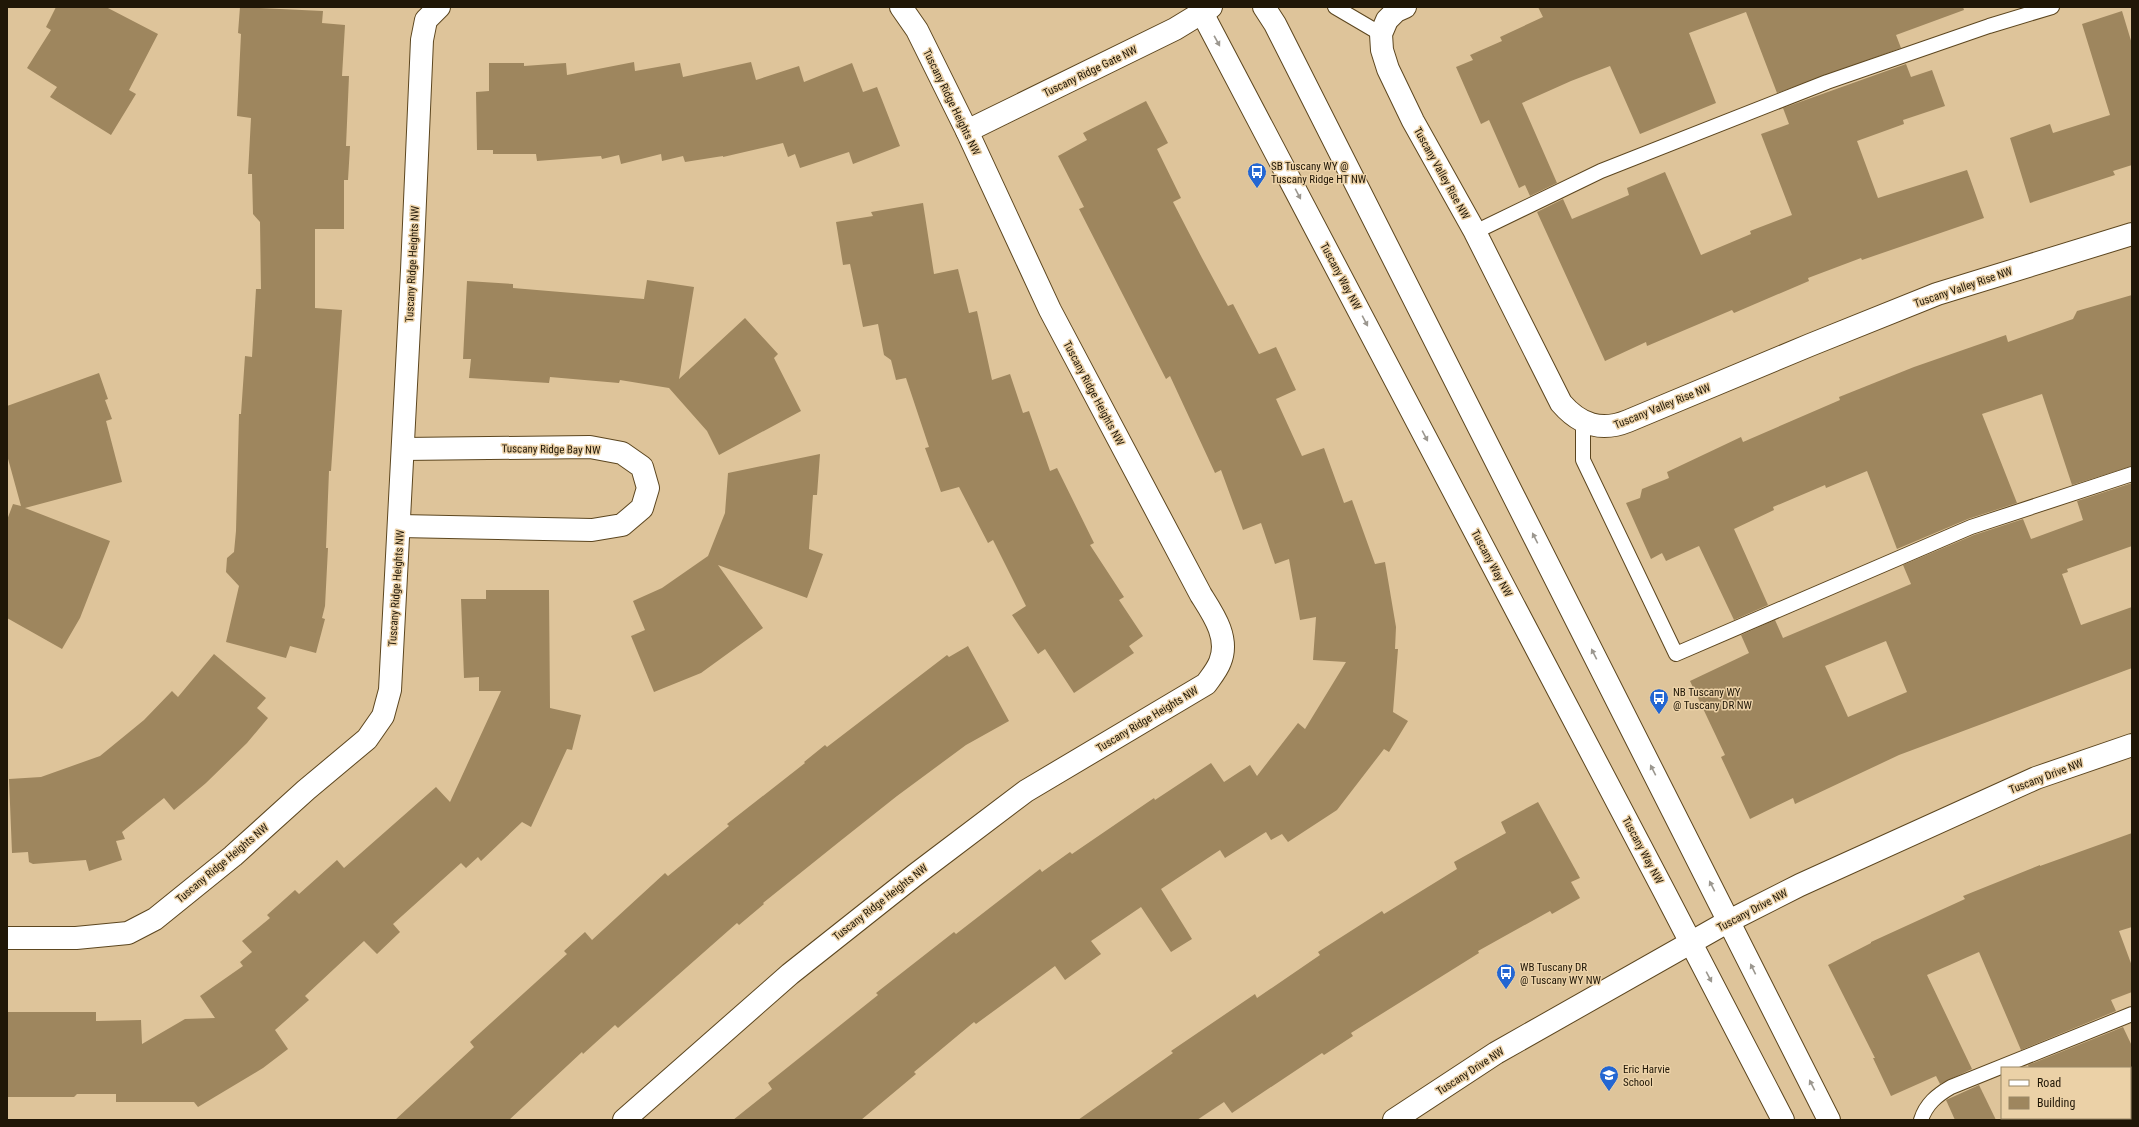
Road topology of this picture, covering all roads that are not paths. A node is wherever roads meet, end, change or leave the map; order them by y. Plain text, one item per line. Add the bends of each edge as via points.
1 (439, 7) edge
2 (901, 7) edge
3 (1264, 7) edge
4 (1335, 7) edge
5 (1406, 7) edge
6 (2052, 7) edge
7 (1204, 9) edge
8 (1381, 34) junction
9 (967, 131) junction
10 (1475, 232) junction
11 (2132, 234) edge
12 (1583, 421) junction
13 (403, 449) junction
14 (2132, 474) edge
15 (400, 526) junction
16 (2132, 746) edge
17 (1729, 921) junction
18 (7, 938) edge
19 (1691, 943) junction
20 (2132, 1014) edge
21 (624, 1120) edge
22 (1394, 1120) edge
23 (1783, 1120) edge
24 (1829, 1120) edge
25 (1921, 1120) edge

1 - 13 street, Tuscany Ridge Heights NW via 426,20 422,40
2 - 9 street, Tuscany Ridge Heights NW via 917,30
17 -> 3 street via 1275,24
4 - 8 lane
5 - 8 street via 1396,11 1387,20
6 - 10 lane via 1827,82 1601,171
7 - 9 street, Tuscany Ridge Gate NW via 1175,28
7 -> 19 street, Tuscany Way NW
8 - 10 street, Tuscany Valley Rise NW via 1382,50 1395,86
9 - 21 street, Tuscany Ridge Heights NW via 1050,310 1217,621 1223,642 1220,662 1206,684 1026,791 914,875 790,974
10 - 12 street, Tuscany Valley Rise NW via 1561,403 1570,414
11 - 12 street, Tuscany Valley Rise NW via 1937,294 1614,426 1598,426
12 - 14 lane via 1583,460 1676,654 1971,527
13 - 15 street, Tuscany Ridge Heights NW
13 - 15 street, Tuscany Ridge Bay NW via 590,447 622,453 642,467 648,488 642,508 622,525 600,528
15 - 18 street, Tuscany Ridge Heights NW via 390,690 383,716 367,739 233,856 155,919 128,933 76,938
16 - 17 street, Tuscany Drive NW via 2028,781 1868,852
17 - 19 street, Tuscany Drive NW
24 -> 17 street
19 - 22 street, Tuscany Drive NW via 1496,1053
19 -> 23 street, Tuscany Way NW
20 - 25 lane via 1951,1087 1938,1094 1925,1109

